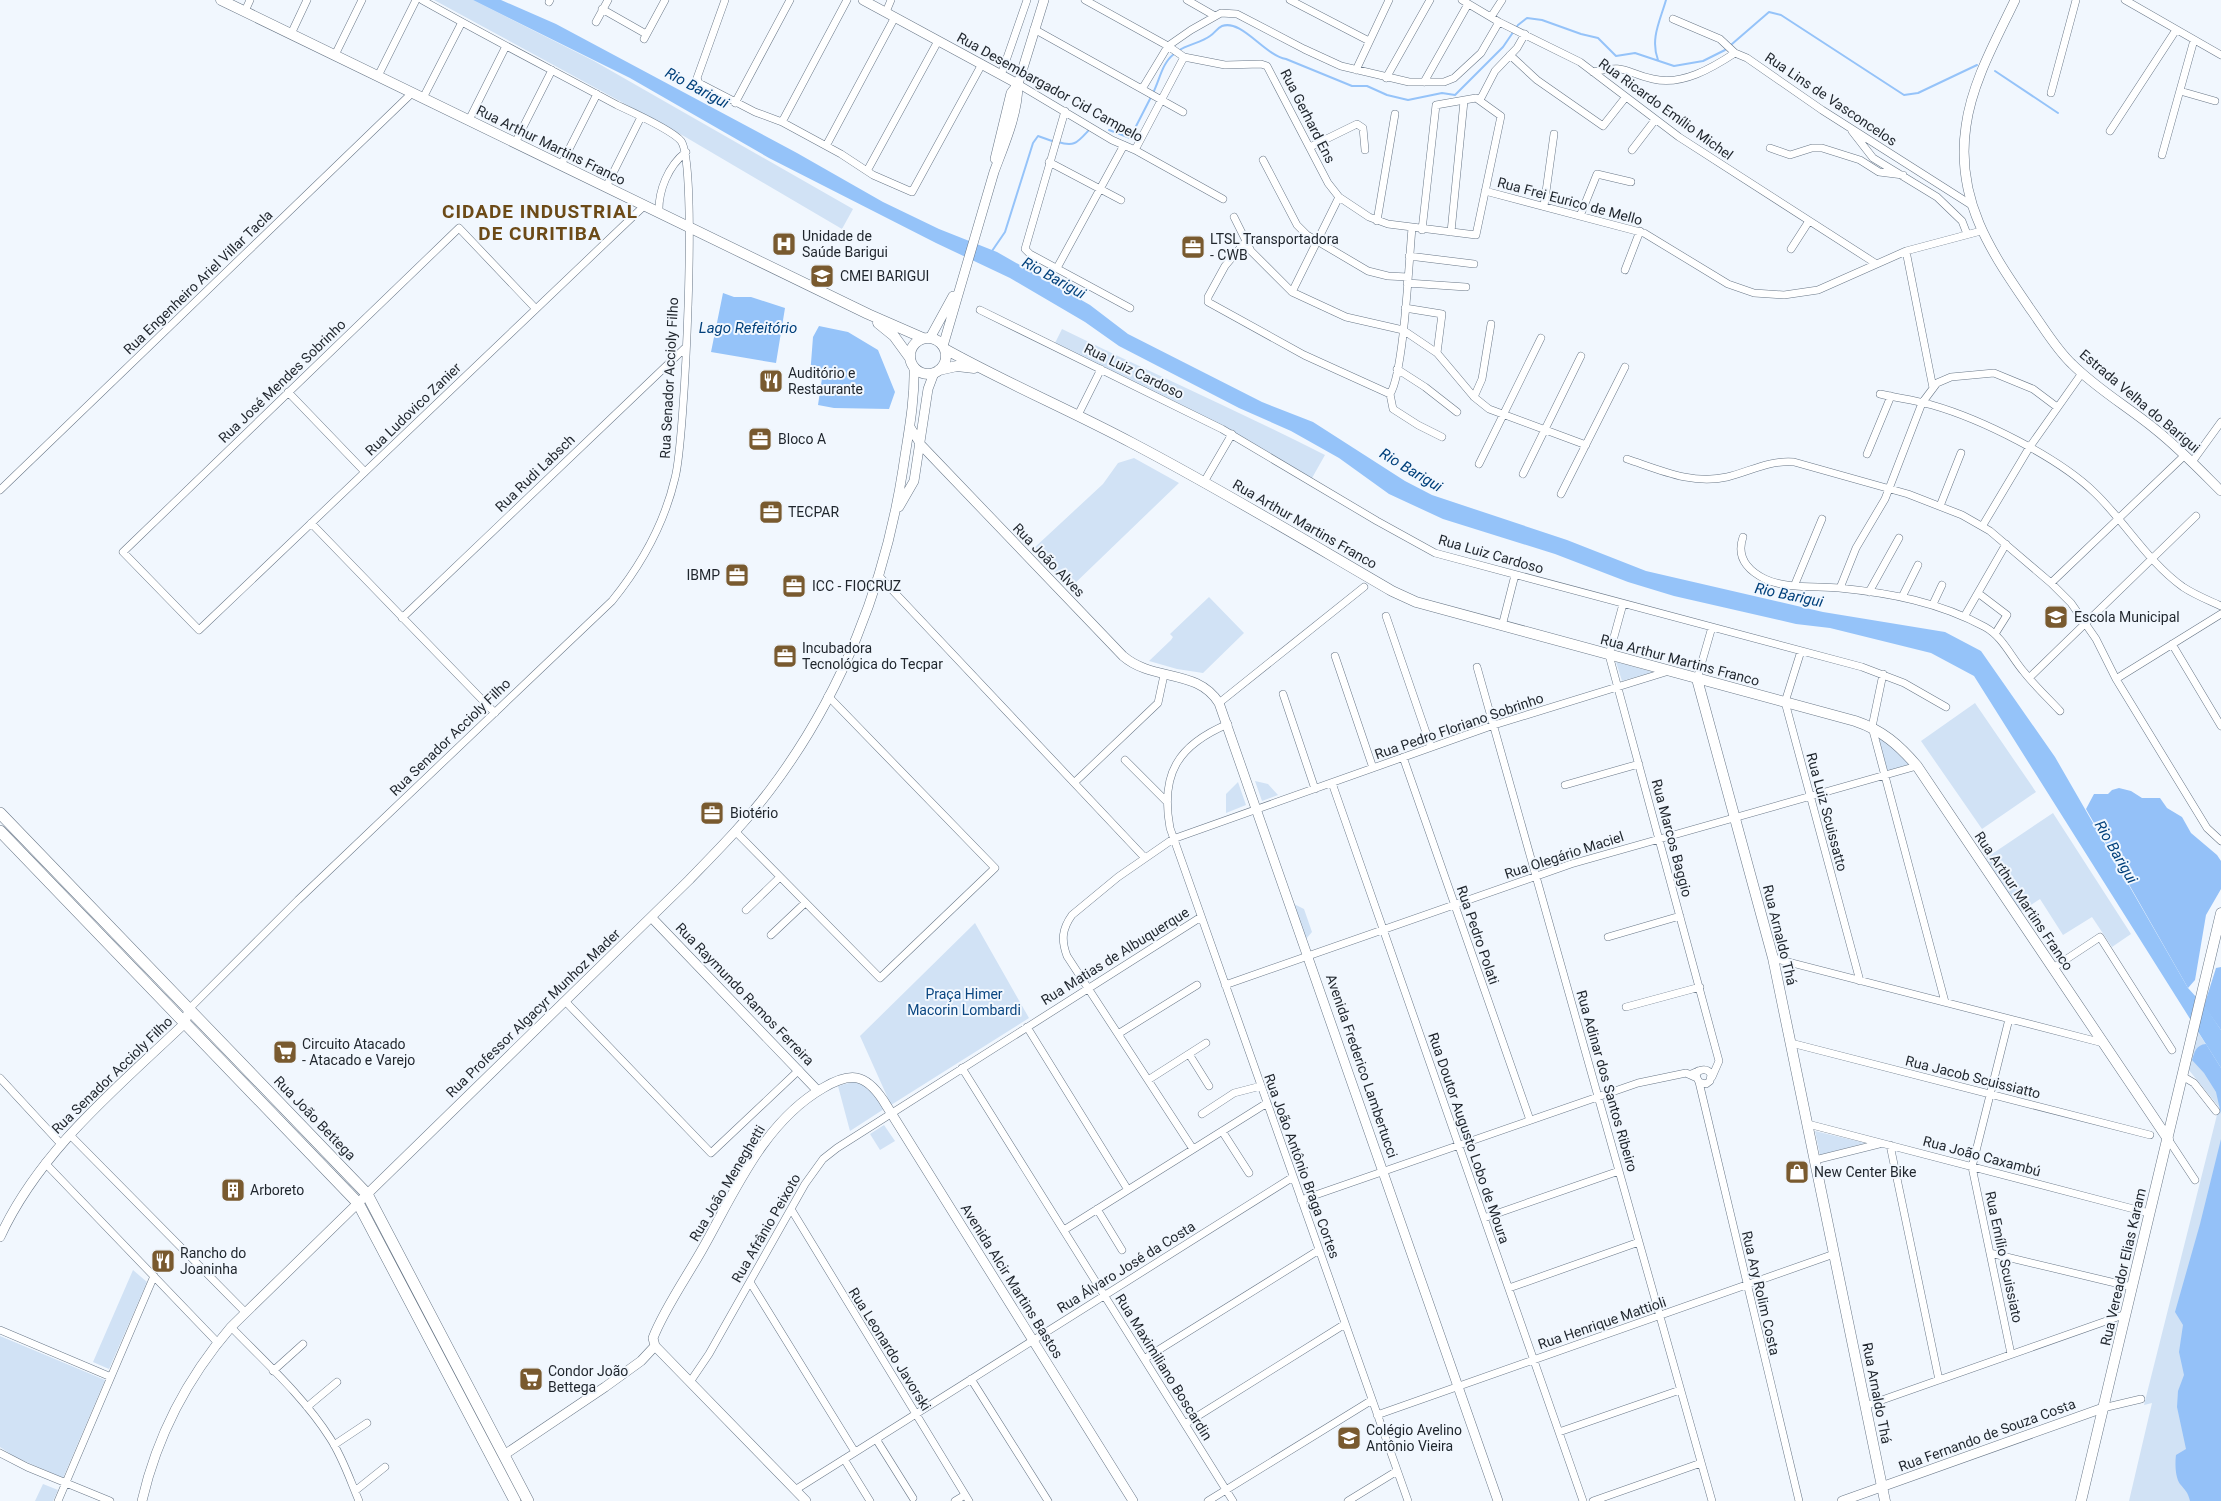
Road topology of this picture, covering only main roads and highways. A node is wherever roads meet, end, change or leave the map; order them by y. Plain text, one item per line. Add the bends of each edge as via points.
1 (221, 0) edge
2 (868, 314) junction
3 (927, 338) junction
4 (944, 348) junction
5 (912, 363) junction
6 (982, 370) junction
7 (937, 371) junction
8 (1697, 679) junction
9 (0, 813) edge
10 (15, 829) junction
11 (3, 834) edge
12 (26, 840) junction
13 (17, 848) junction
14 (2221, 914) edge
15 (2219, 928) edge
16 (2174, 1106) junction
17 (2149, 1112) junction
18 (2168, 1139) junction
19 (491, 1430) junction
20 (480, 1436) junction
21 (506, 1472) junction
22 (2080, 1500) edge
23 (515, 1501) edge
24 (528, 1501) edge
25 (1885, 1501) edge

1 - 2 main road, Rua Arthur Martins Franco
2 - 3 main road, Rua Arthur Martins Franco
2 - 5 main road, Rua Arthur Martins Franco via 894,336
3 - 4 main road
3 - 5 main road via 912,348
4 - 6 main road, Rua Arthur Martins Franco
4 - 7 main road via 946,360
5 - 7 main road via 924,373
6 - 7 main road, Rua Arthur Martins Franco via 957,366
6 - 8 main road, Rua Arthur Martins Franco via 1078,415 1204,482 1404,597
8 - 17 main road, Rua Arthur Martins Franco via 1872,727 1892,740 1917,766
8 - 25 main road, Rua Arnaldo Thá via 1772,958 1834,1254 1840,1266 1842,1291
9 - 10 main road, Rua João Bettega
10 - 11 main road
10 - 12 main road, Rua João Bettega
11 - 13 main road, Rua João Bettega
12 - 13 main road
12 - 19 main road, Rua João Bettega via 367,1194
13 - 20 main road, Rua João Bettega via 358,1202
14 - 15 main road, Rua Vereador Elias Karam
15 - 16 main road, Rua Vereador Elias Karam
16 - 17 main road via 2162,1115
16 - 18 main road, Rua Vereador Elias Karam
17 - 18 main road, Rua Arthur Martins Franco
18 - 22 main road, Rua Vereador Elias Karam
19 - 20 main road
19 - 21 main road, Rua João Bettega via 504,1455
20 - 21 main road, Rua João Bettega
21 - 23 main road, Rua João Bettega
21 - 24 main road, Rua João Bettega

